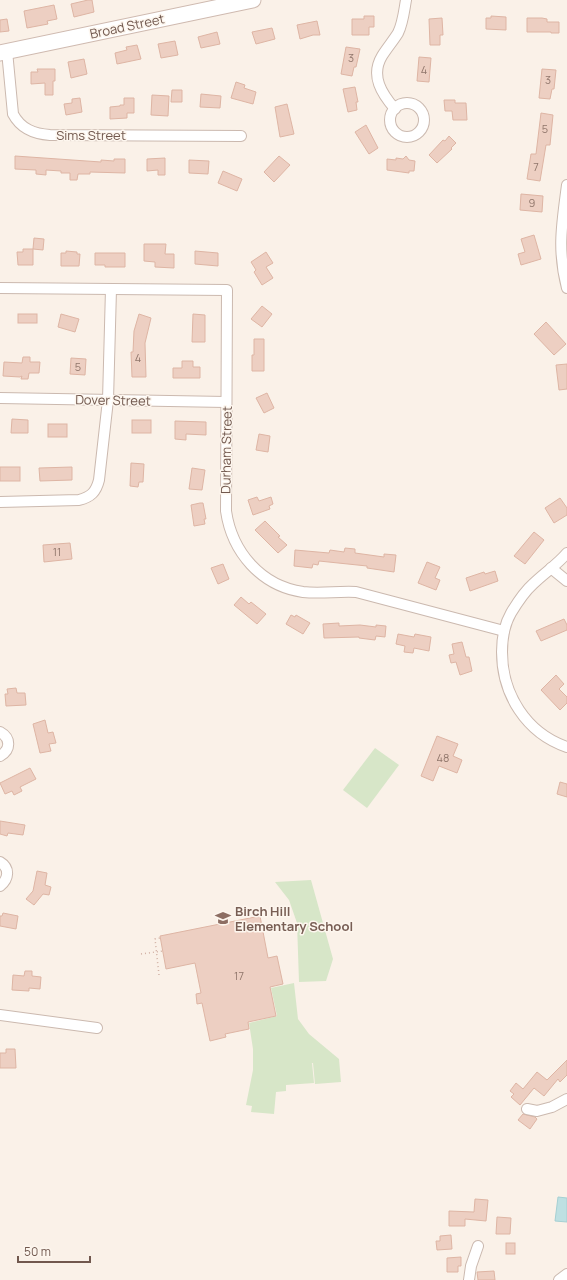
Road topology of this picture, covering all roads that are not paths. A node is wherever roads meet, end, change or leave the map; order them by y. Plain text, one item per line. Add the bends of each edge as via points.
1 (253, 0) edge
2 (406, 0) edge
3 (4, 52) edge
4 (395, 109) dead end
5 (241, 136) dead end
6 (567, 185) edge
7 (0, 288) edge
8 (567, 288) edge
9 (111, 289) junction
10 (0, 398) edge
11 (108, 400) junction
12 (226, 402) junction
13 (0, 502) edge
14 (567, 553) edge
15 (551, 568) junction
16 (567, 581) edge
17 (504, 631) junction
18 (0, 732) edge
19 (567, 747) edge
20 (0, 756) edge
21 (0, 862) edge
22 (0, 886) edge
23 (0, 1015) edge
24 (97, 1028) dead end
25 (567, 1099) edge
26 (527, 1109) dead end
27 (478, 1246) dead end
28 (567, 1274) edge
29 (469, 1280) edge
30 (560, 1280) edge

1 - 3 main road, Broad Street
2 - 4 street via 401,26 378,68 380,89
3 - 5 street, Sims Street via 14,114 19,123 30,131 45,135
6 - 8 street via 560,250
7 - 9 street, Durham Street
9 - 11 street
9 - 12 street, Durham Street via 227,290
10 - 11 street, Dover Street
11 - 12 street, Dover Street
11 - 13 street via 99,480 93,494 79,500
12 - 17 street, Durham Street via 227,521 241,553 257,570 277,584 302,592 356,592
14 - 15 street
15 - 16 street
15 - 17 street via 523,594
17 - 19 street via 504,674 512,698 525,719 536,729
18 - 20 street via 8,742 7,751
21 - 22 street via 6,867 8,875
23 - 24 street
25 - 26 street via 537,1111
27 - 29 street
28 - 30 street

